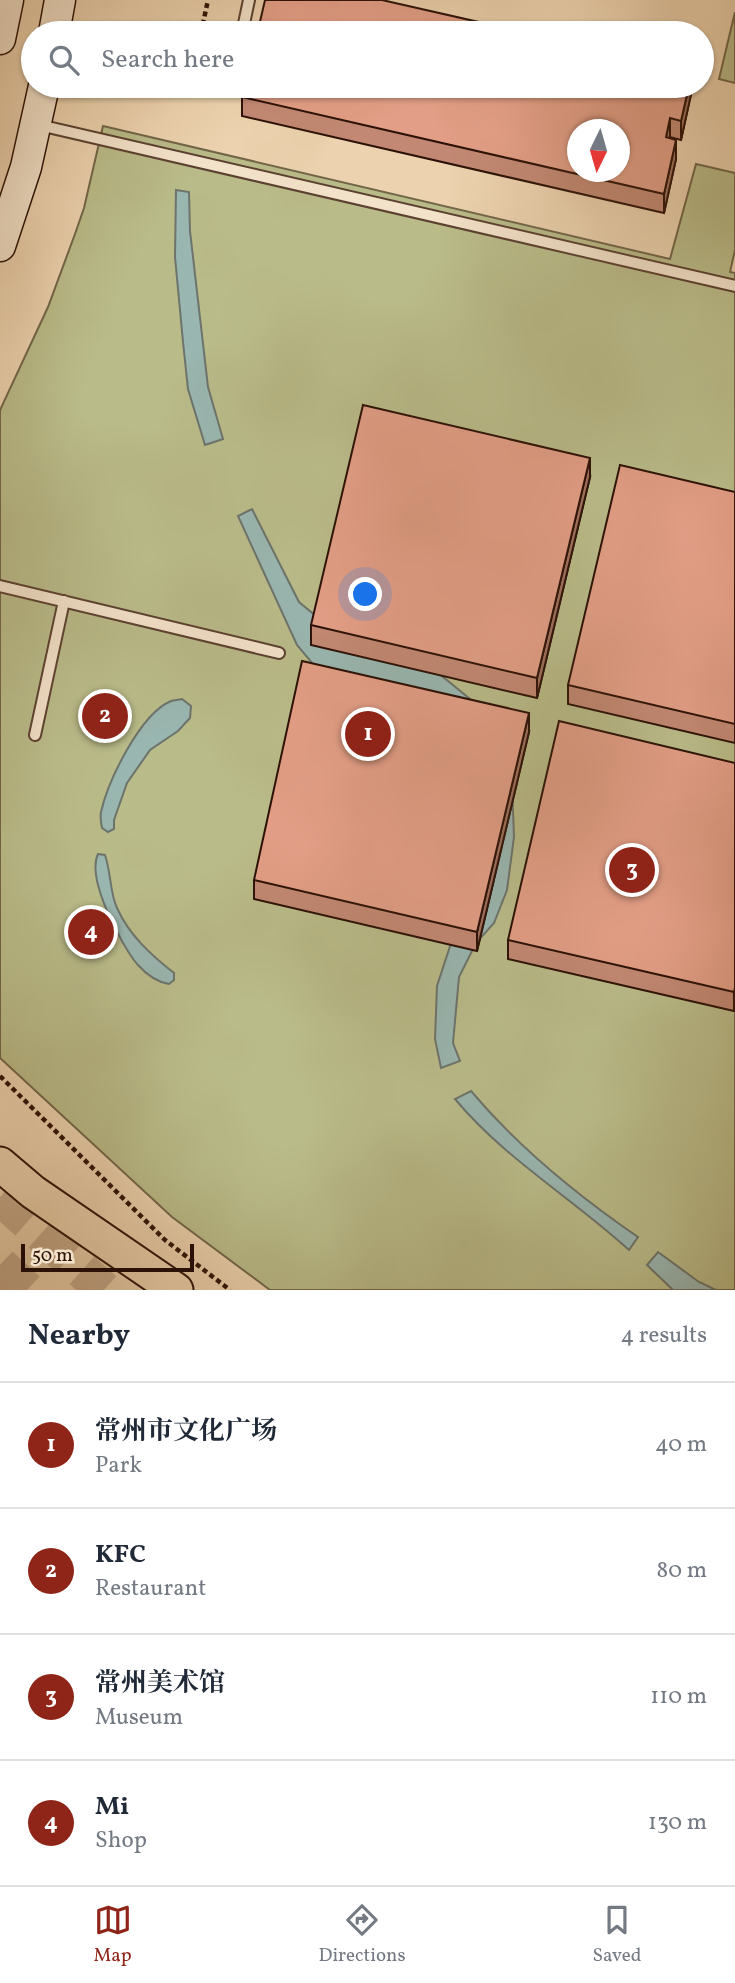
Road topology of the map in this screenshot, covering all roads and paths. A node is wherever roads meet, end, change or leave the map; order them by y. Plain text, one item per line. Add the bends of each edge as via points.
1 (8, 0) edge
2 (60, 0) edge
3 (208, 0) edge
4 (249, 0) edge
5 (56, 21) edge
6 (204, 21) edge
7 (245, 21) edge
8 (0, 38) edge
9 (42, 98) edge
10 (37, 125) junction
11 (0, 246) edge
12 (735, 286) edge
13 (0, 586) edge
14 (64, 601) junction
15 (279, 653) dead end
16 (35, 735) dead end
17 (0, 1076) edge
18 (0, 1164) edge
19 (176, 1290) edge
20 (230, 1290) edge

1 - 8 main road
2 - 5 main road
3 - 6 path
4 - 7 lane
9 - 10 main road
10 - 11 main road
10 - 12 lane
13 - 14 lane
14 - 15 lane
14 - 16 lane
17 - 20 path via 165,1240
18 - 19 main road via 33,1192

